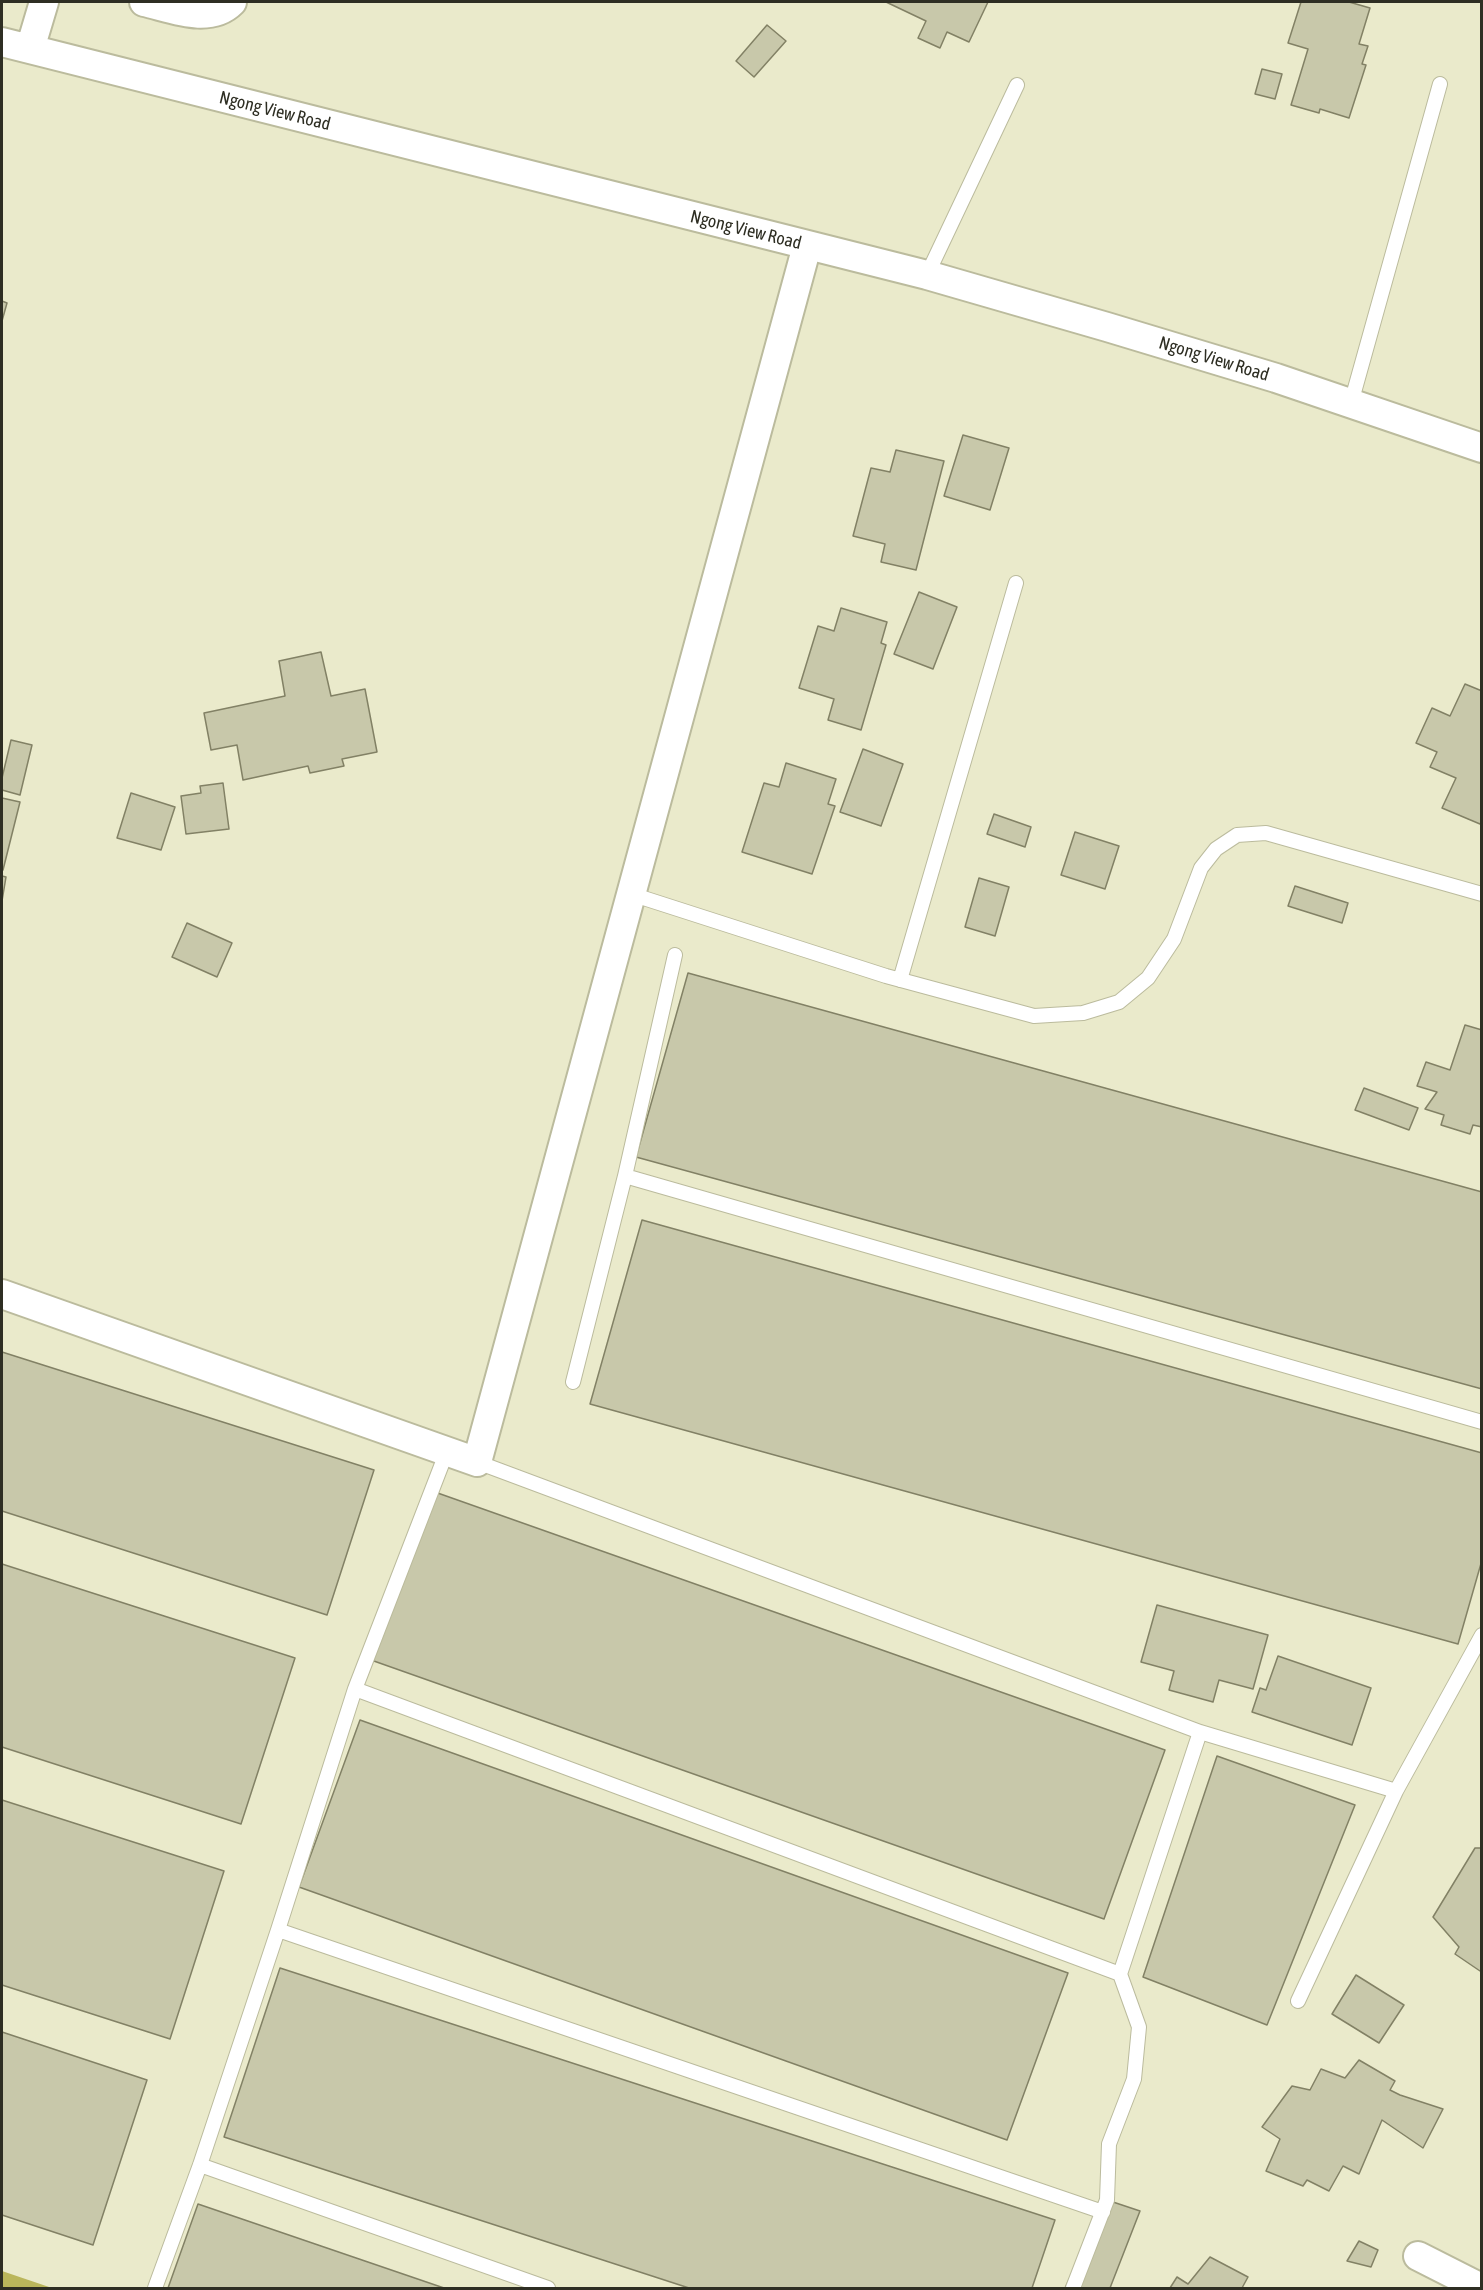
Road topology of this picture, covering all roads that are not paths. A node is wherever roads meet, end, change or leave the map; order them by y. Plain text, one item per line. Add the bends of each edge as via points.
1 (44, 2) edge
2 (144, 2) edge
3 (232, 2) edge
4 (2, 42) edge
5 (30, 49) junction
6 (1440, 84) dead end
7 (1017, 85) dead end
8 (807, 246) junction
9 (927, 275) junction
10 (1351, 403) junction
11 (1482, 448) edge
12 (1016, 583) dead end
13 (631, 894) junction
14 (1482, 894) edge
15 (675, 955) dead end
16 (900, 980) junction
17 (625, 1176) junction
18 (2, 1294) edge
19 (573, 1382) dead end
20 (1482, 1422) edge
21 (447, 1451) junction
22 (477, 1462) junction
23 (1482, 1635) edge
24 (355, 1689) junction
25 (1200, 1732) junction
26 (1396, 1791) junction
27 (278, 1930) junction
28 (1120, 1974) junction
29 (1298, 2001) dead end
30 (200, 2165) junction
31 (1103, 2212) junction
32 (1418, 2256) dead end
33 (155, 2289) edge
34 (548, 2289) edge
35 (1073, 2289) edge
36 (1481, 2289) edge

1 - 5 street
2 - 3 street via 196,14 217,12
4 - 5 street, Ngong View Road
5 - 8 street, Ngong View Road
6 - 10 lane
7 - 9 lane
8 - 9 street, Ngong View Road
8 - 13 street
9 - 10 street, Ngong View Road via 1130,333
10 - 11 street, Ngong View Road
12 - 16 lane
13 - 16 lane
13 - 22 street
14 - 16 lane via 1266,833 1237,835 1216,849 1201,868 1174,939 1148,978 1119,1002 1083,1013 1034,1016
15 - 17 lane
17 - 19 lane
17 - 20 lane
18 - 21 street
21 - 22 street
21 - 24 lane
22 - 25 lane
23 - 26 lane
24 - 27 lane
24 - 28 lane
25 - 26 lane
25 - 28 lane
26 - 29 lane
27 - 30 lane
27 - 31 lane
28 - 31 lane via 1139,2027 1134,2079 1109,2144
30 - 33 lane
30 - 34 lane
31 - 35 lane
32 - 36 street

